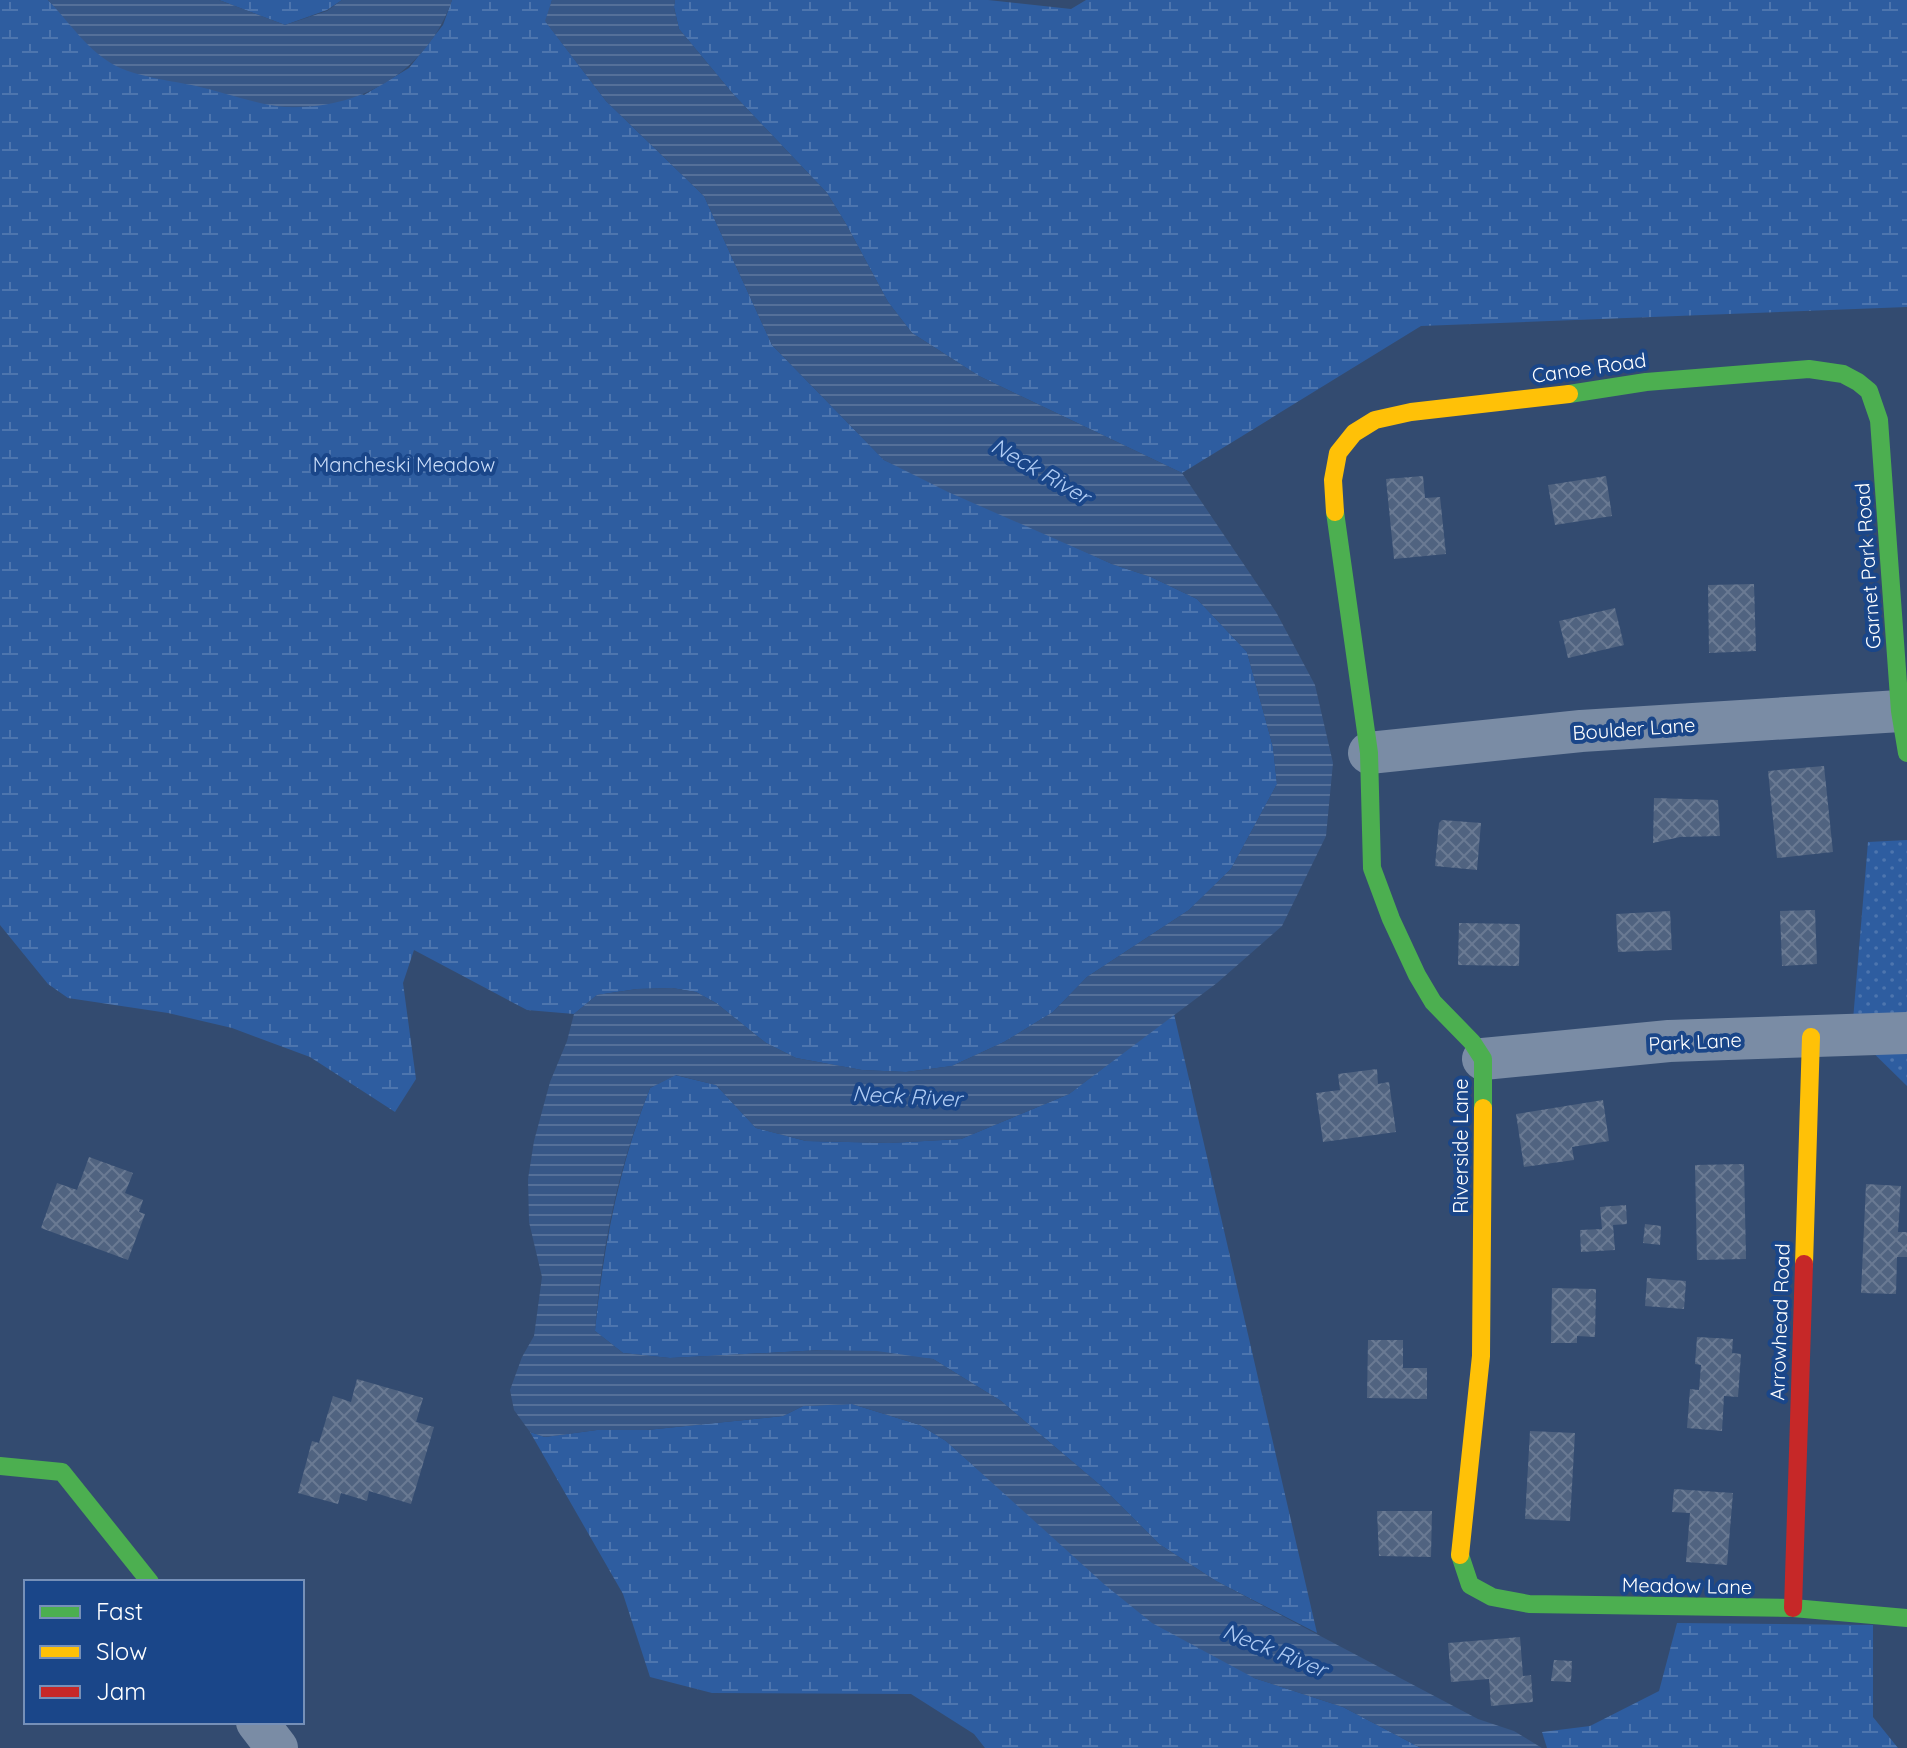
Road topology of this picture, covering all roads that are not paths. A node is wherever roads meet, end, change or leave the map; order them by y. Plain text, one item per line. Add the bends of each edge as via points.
1 (1858, 382) joint
2 (1338, 453) joint
3 (1900, 711) junction
4 (1369, 753) junction
5 (1907, 753) edge
6 (1907, 1033) edge
7 (1811, 1037) junction
8 (1483, 1059) junction
9 (0, 1466) edge
10 (148, 1580) edge
11 (1470, 1585) joint
12 (1793, 1608) junction
13 (1907, 1618) edge
14 (259, 1724) edge
15 (277, 1748) edge

1 - 2 street, Canoe Road via 1809,369 1708,375 1411,412 1375,420 1354,433
1 - 3 street, Garnet Park Road via 1869,391 1879,420
2 - 4 street, Riverside Lane via 1333,501
3 - 4 street, Boulder Lane via 1581,731
3 - 5 street, Garnet Park Road
4 - 8 street, Riverside Lane via 1372,868 1391,919 1433,1002
6 - 7 street, Park Lane
7 - 8 street, Park Lane via 1669,1041
7 - 12 street, Arrowhead Road
8 - 11 street, Riverside Lane via 1481,1356 1460,1557
9 - 10 street via 62,1472
11 - 12 street, Meadow Lane via 1492,1597 1529,1604
12 - 13 street, Meadow Lane
14 - 15 street

